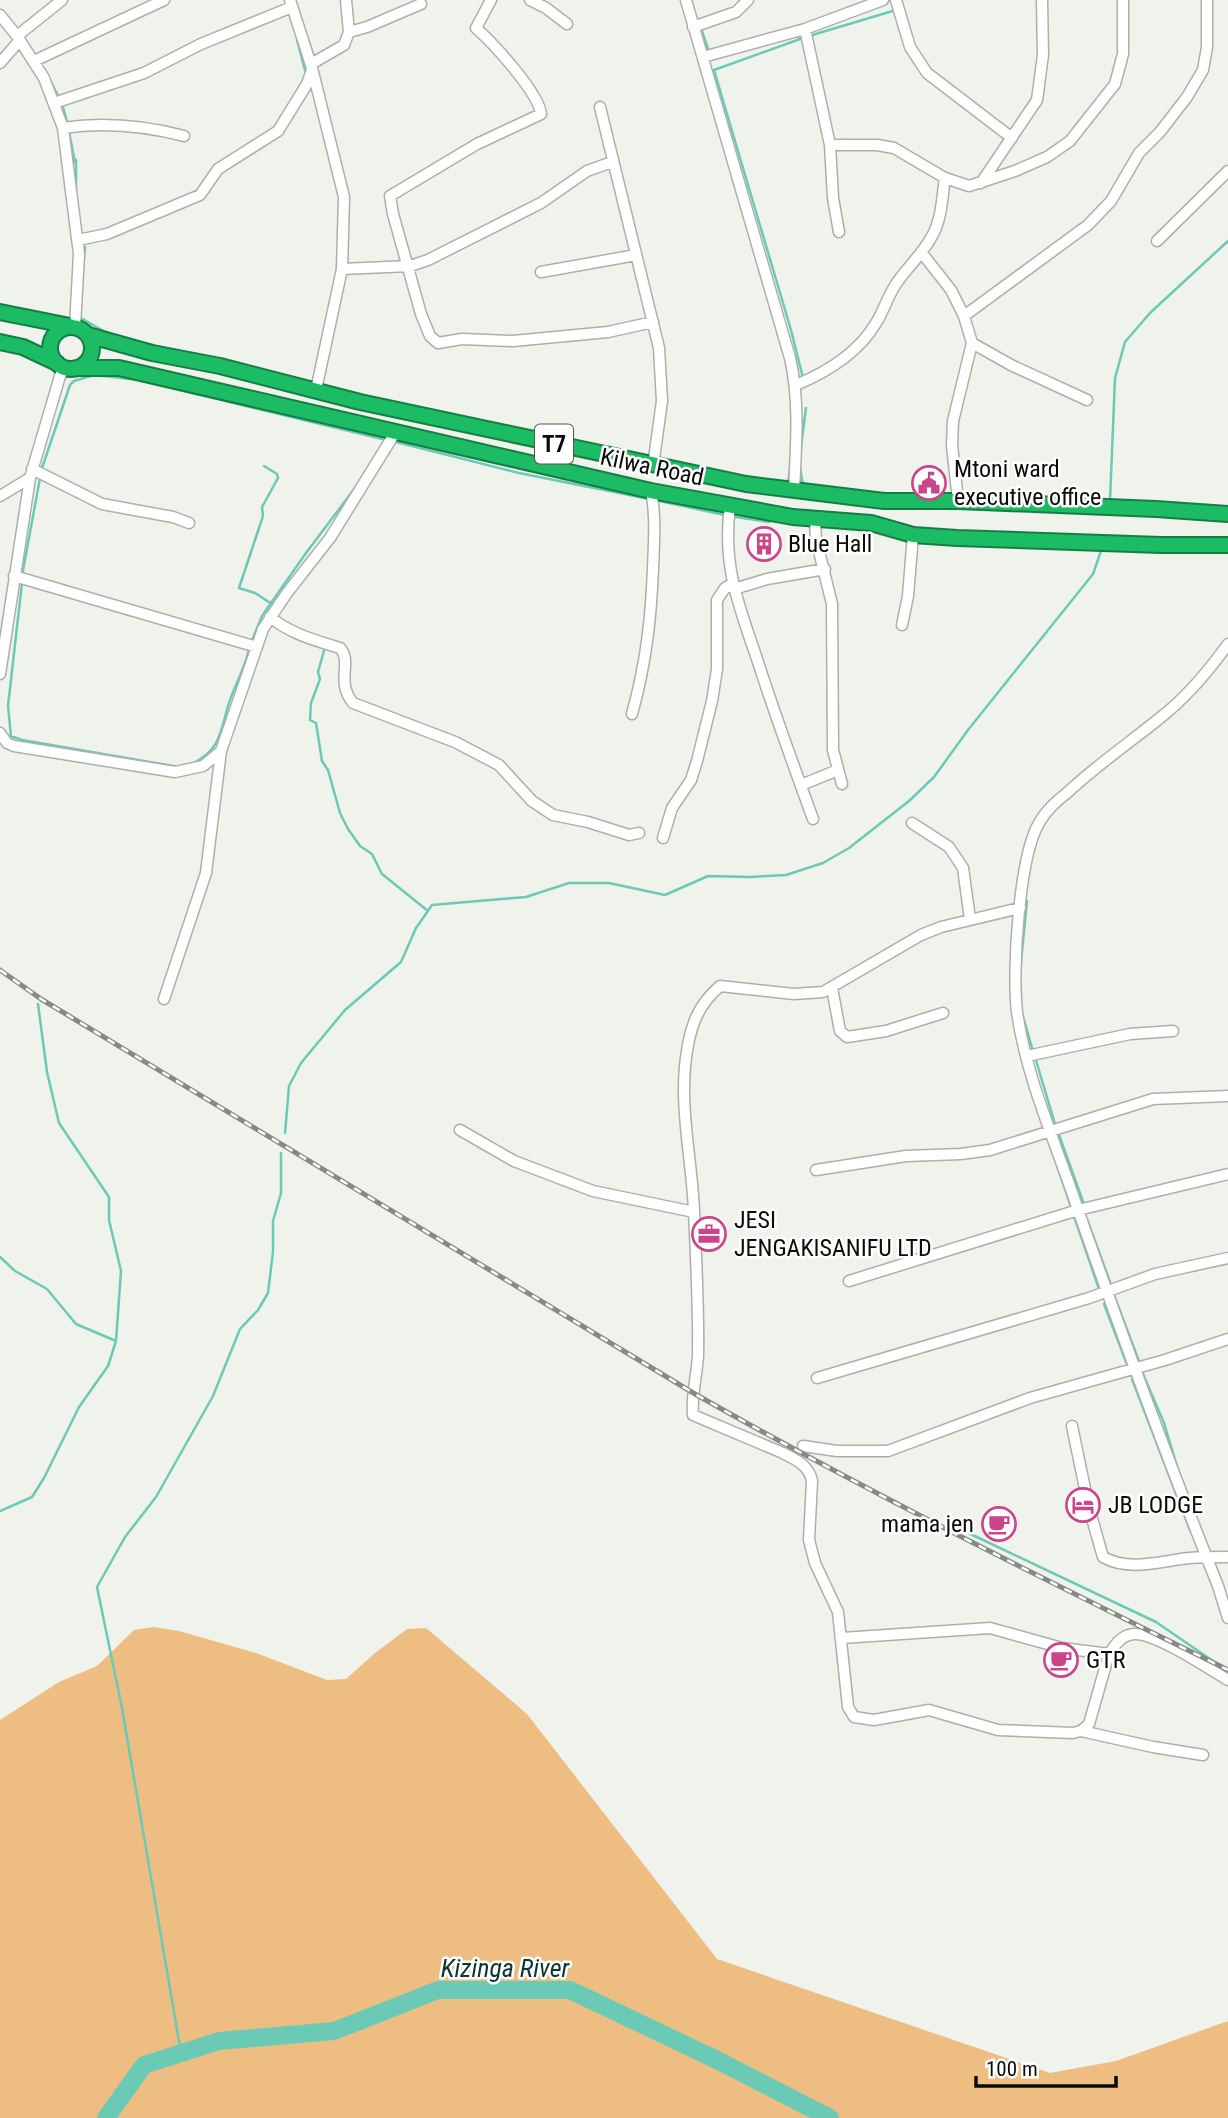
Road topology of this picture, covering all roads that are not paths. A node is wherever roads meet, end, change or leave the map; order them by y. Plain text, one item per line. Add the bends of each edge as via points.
1 (164, 0) edge
2 (346, 0) edge
3 (491, 0) edge
4 (530, 0) edge
5 (686, 0) edge
6 (748, 0) edge
7 (883, 0) edge
8 (897, 0) edge
9 (1042, 0) edge
10 (1123, 0) edge
11 (1207, 0) edge
12 (57, 1) edge
13 (291, 4) edge
14 (421, 4) dead end
15 (0, 15) edge
16 (567, 24) dead end
17 (693, 27) junction
18 (805, 29) junction
19 (349, 32) junction
20 (19, 38) junction
21 (703, 57) junction
22 (34, 61) junction
23 (0, 63) edge
24 (312, 66) junction
25 (54, 103) junction
26 (600, 107) dead end
27 (63, 128) junction
28 (184, 136) dead end
29 (1012, 138) junction
30 (830, 145) junction
31 (612, 162) junction
32 (1228, 171) edge
33 (945, 178) junction
34 (981, 183) junction
35 (839, 232) dead end
36 (78, 240) junction
37 (1157, 241) dead end
38 (921, 252) junction
39 (636, 256) junction
40 (410, 266) junction
41 (342, 269) junction
42 (541, 272) dead end
43 (0, 312) edge
44 (964, 316) junction
45 (653, 322) junction
46 (78, 330) junction
47 (0, 342) edge
48 (972, 343) junction
49 (66, 366) junction
50 (796, 385) junction
51 (316, 390) junction
52 (1087, 400) dead end
53 (395, 433) junction
54 (653, 466) junction
55 (31, 474) junction
56 (651, 491) junction
57 (794, 491) junction
58 (0, 496) edge
59 (958, 501) junction
60 (730, 506) junction
61 (1228, 514) edge
62 (815, 521) junction
63 (189, 523) dead end
64 (913, 534) junction
65 (1228, 545) edge
66 (825, 569) junction
67 (14, 576) junction
68 (733, 586) junction
69 (270, 617) junction
70 (902, 625) dead end
71 (1228, 644) edge
72 (257, 647) junction
73 (0, 674) edge
74 (632, 714) dead end
75 (0, 733) edge
76 (221, 751) junction
77 (838, 770) junction
78 (842, 783) dead end
79 (801, 785) junction
80 (813, 819) dead end
81 (912, 823) dead end
82 (639, 834) dead end
83 (663, 838) dead end
84 (1020, 908) junction
85 (970, 919) junction
86 (832, 988) junction
87 (164, 999) dead end
88 (943, 1013) dead end
89 (1173, 1031) dead end
90 (1027, 1056) junction
91 (1228, 1096) edge
92 (460, 1129) dead end
93 (1051, 1131) junction
94 (816, 1170) dead end
95 (1228, 1174) edge
96 (1079, 1210) junction
97 (694, 1212) junction
98 (1228, 1258) edge
99 (849, 1281) dead end
100 (1106, 1291) junction
101 (1228, 1339) edge
102 (1134, 1369) junction
103 (817, 1378) dead end
104 (1072, 1426) dead end
105 (803, 1446) dead end
106 (1206, 1556) junction
107 (1228, 1557) edge
108 (1228, 1618) edge
109 (842, 1638) junction
110 (1109, 1654) junction
111 (1227, 1678) edge
112 (1081, 1731) junction
113 (1203, 1755) dead end

1 - 22 street
2 - 19 street
3 - 40 street via 477,28 525,84 541,114 477,144 390,196
4 - 16 street
5 - 17 street
6 - 17 street via 736,12
7 - 18 street
8 - 29 street via 910,47 927,73
9 - 29 street via 1043,55 1037,100
10 - 34 street via 1123,54 1115,85 1070,141 1054,153
11 - 44 street via 1208,47 1203,71 1160,132 1139,153 1111,201 1088,225
12 - 20 street
13 - 24 street
13 - 25 street via 161,66
14 - 19 street
15 - 20 street
17 - 21 street
18 - 21 street
18 - 30 street
19 - 24 street via 341,48
20 - 22 street
20 - 23 street
21 - 50 street
22 - 25 street
24 - 36 street via 307,84 278,131 218,169 200,195 107,234
24 - 41 street via 345,197
25 - 27 street
26 - 31 street
27 - 28 street via 119,126
27 - 36 street
29 - 34 street
30 - 33 street via 894,148
30 - 35 street
31 - 39 street
31 - 40 street via 587,171 541,203 452,249
32 - 37 street
33 - 34 street via 969,186
33 - 38 street via 939,220
36 - 46 street
38 - 44 street via 951,290
38 - 50 street via 896,283 863,340 828,369
39 - 42 street
39 - 45 street
40 - 41 street
40 - 45 street via 421,314 438,343 608,332
41 - 51 street
43 - 46 highway, Kilwa Road / T7
44 - 48 street
45 - 54 street via 662,378
46 - 49 highway via 91,341 91,355 82,365
46 - 49 highway via 57,331 51,342 50,351
46 - 51 highway, Kilwa Road / T7 via 140,350
47 - 49 highway, Kilwa Road / T7
48 - 52 street
48 - 59 street via 953,421
49 - 53 highway, Kilwa Road / T7 via 118,368
49 - 55 street
50 - 57 street
51 - 54 highway, Kilwa Road / T7
53 - 56 highway, Kilwa Road / T7
53 - 69 street via 330,538
54 - 57 highway, Kilwa Road / T7
55 - 58 street
55 - 63 street via 102,504
55 - 67 street
56 - 60 highway, Kilwa Road / T7
56 - 74 street via 651,613 644,673
57 - 59 highway, Kilwa Road / T7 via 884,501
59 - 61 highway, Kilwa Road / T7
60 - 62 highway, Kilwa Road / T7
60 - 68 street via 727,542
62 - 64 highway, Kilwa Road / T7 via 870,523
62 - 66 street
64 - 65 highway, Kilwa Road / T7
64 - 70 street
66 - 68 street
66 - 77 street via 834,619 832,740
67 - 72 street
67 - 73 street
68 - 79 street
68 - 83 street via 725,588 717,600 712,701 691,780 672,808
69 - 72 street
69 - 82 street via 285,629 344,652 343,686 353,703 455,742 499,765 532,802 553,816
71 - 84 street via 1194,688 1048,810 1032,838
72 - 76 street
75 - 76 street via 14,746 175,772 203,766
76 - 87 street via 206,873
77 - 78 street
77 - 79 street
79 - 80 street
81 - 85 street via 949,847 963,868
84 - 85 street
84 - 90 street via 1015,993
85 - 86 street via 907,942
86 - 88 street via 840,1031 847,1037 886,1031
86 - 97 street via 794,994 720,986 697,1012 686,1054 685,1103
89 - 90 street via 1130,1034
90 - 93 street
91 - 93 street via 1153,1099
92 - 97 street via 514,1161 593,1191
93 - 94 street via 990,1150 906,1156
93 - 96 street
95 - 96 street
96 - 99 street
96 - 100 street
97 - 109 street via 698,1353 693,1415 783,1453 810,1472 809,1539 838,1612
98 - 100 street via 1155,1274
100 - 102 street
100 - 103 street
101 - 102 street
102 - 105 street via 1030,1398 888,1451
102 - 106 street
104 - 106 street via 1103,1557 1145,1564
106 - 107 street
106 - 108 street
109 - 110 street via 990,1628 1062,1648
109 - 112 street via 848,1707 858,1719 929,1710 998,1730
110 - 111 street via 1121,1639 1145,1636
110 - 112 street via 1094,1711
112 - 113 street

